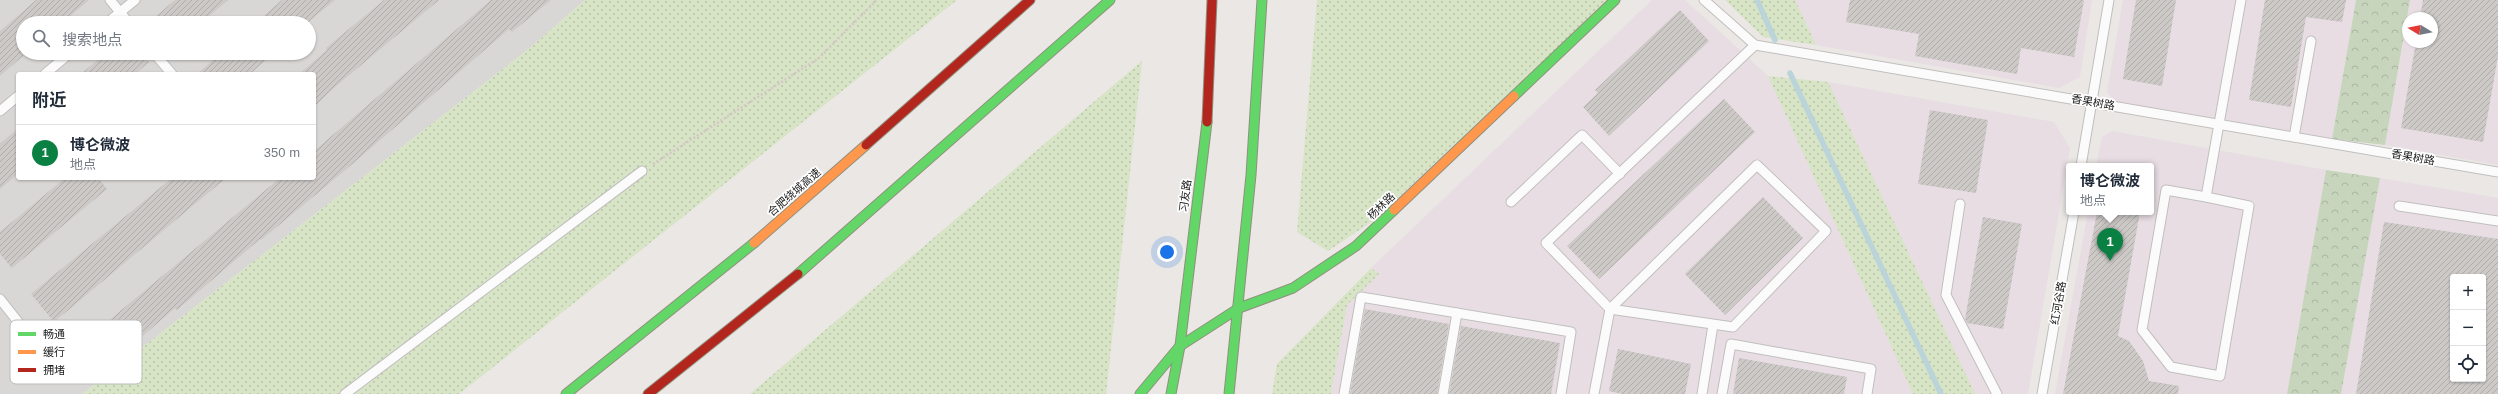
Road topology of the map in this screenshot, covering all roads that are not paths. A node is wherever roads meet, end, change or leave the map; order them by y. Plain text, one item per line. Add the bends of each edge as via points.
1 (110, 0) edge
2 (135, 0) edge
3 (1030, 0) edge
4 (1110, 0) edge
5 (1212, 0) edge
6 (1262, 0) edge
7 (1615, 0) edge
8 (1704, 0) edge
9 (2109, 0) edge
10 (2241, 0) edge
11 (120, 12) junction
12 (115, 16) edge
13 (123, 16) edge
14 (2311, 41) dead end
15 (1755, 44) junction
16 (62, 60) edge
17 (160, 60) edge
18 (47, 72) edge
19 (170, 72) edge
20 (16, 98) edge
21 (2092, 102) junction
22 (0, 111) edge
23 (2220, 124) junction
24 (2294, 137) junction
25 (2082, 163) edge
26 (642, 171) road end
27 (2498, 172) edge
28 (1620, 174) junction
29 (2206, 197) junction
30 (1511, 202) dead end
31 (1960, 204) dead end
32 (2399, 206) dead end
33 (2073, 215) edge
34 (2498, 221) edge
35 (0, 299) edge
36 (1239, 308) junction
37 (1610, 309) junction
38 (1457, 313) junction
39 (17, 320) edge
40 (1713, 324) junction
41 (1180, 346) junction
42 (345, 394) edge
43 (566, 394) edge
44 (648, 394) edge
45 (1140, 394) edge
46 (1171, 394) edge
47 (1229, 394) edge
48 (1344, 394) edge
49 (1443, 394) edge
50 (1561, 394) edge
51 (1594, 394) edge
52 (1702, 394) edge
53 (1722, 394) edge
54 (1867, 394) edge
55 (1997, 394) edge
56 (2042, 394) edge

1 - 11 lane
2 - 11 lane
3 - 43 main road, 合肥绕城高速 via 746,250
4 - 44 main road via 773,296
5 - 41 main road, 习友路 via 1209,102
6 - 36 main road via 1251,175
7 - 36 main road, 杨林路 via 1356,246 1293,288
8 - 15 lane
9 - 21 lane
10 - 23 lane
11 - 12 lane
11 - 13 lane
14 - 24 lane
15 - 21 lane, 香果树路
15 - 28 lane
16 - 18 lane
17 - 19 lane
20 - 22 lane
21 - 23 lane, 香果树路
21 - 25 lane
23 - 24 lane, 香果树路
23 - 29 lane
24 - 27 lane, 香果树路
26 - 42 lane
28 - 30 lane via 1582,135
28 - 37 lane via 1546,243
29 - 29 lane via 2166,190 2142,330 2170,367 2220,376 2249,206
31 - 55 lane via 1946,295
32 - 34 lane
33 - 56 lane, 红河谷路
35 - 39 lane
36 - 41 main road, 杨林路
36 - 47 main road
37 - 40 lane
37 - 40 lane via 1757,165 1826,231 1733,327
37 - 51 lane
38 - 48 lane via 1361,296
38 - 49 lane
38 - 50 lane via 1571,332
40 - 52 lane
41 - 45 main road, 杨林路
41 - 46 main road, 习友路
53 - 54 lane via 1731,344 1871,369

